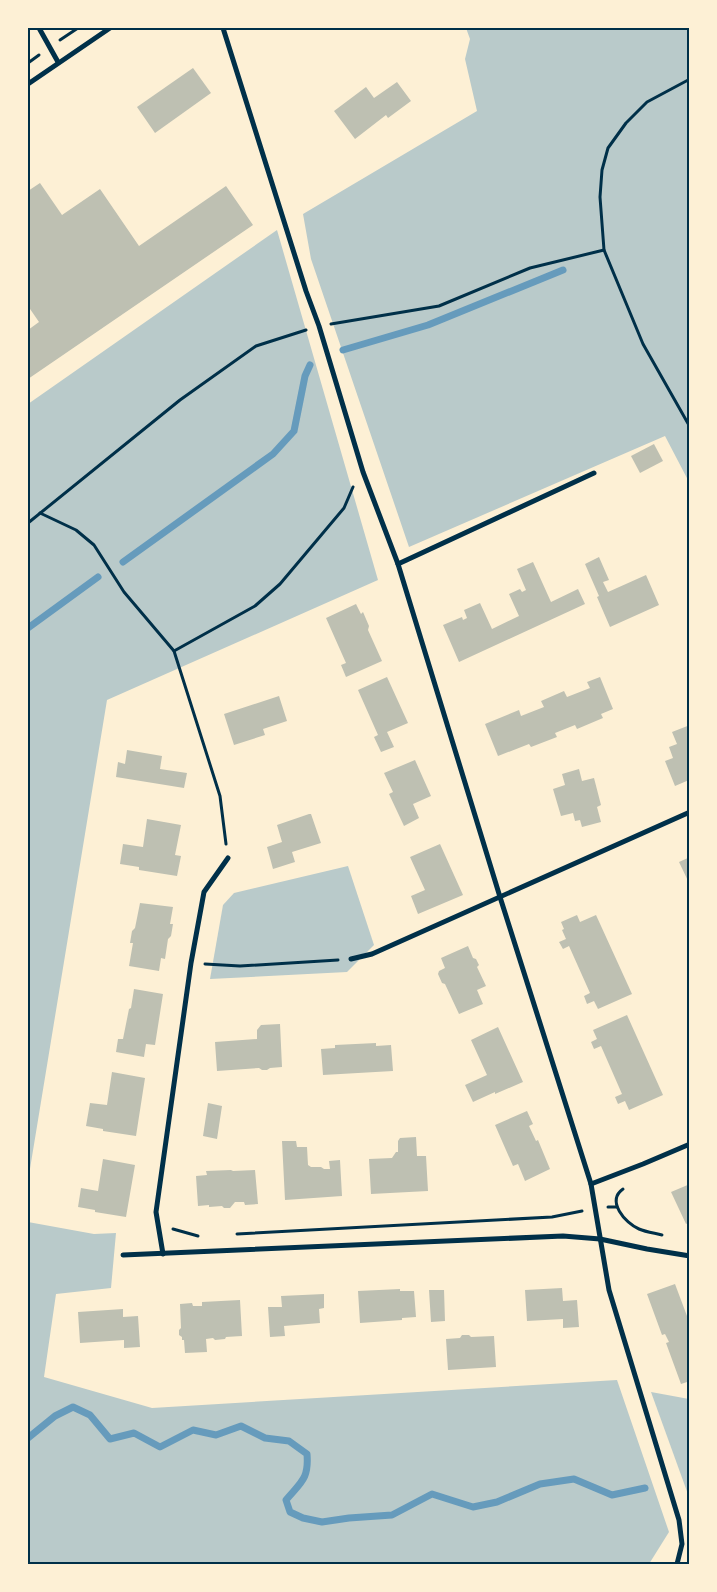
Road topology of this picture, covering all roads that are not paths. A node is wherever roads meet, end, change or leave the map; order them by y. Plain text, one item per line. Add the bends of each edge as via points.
1 (39, 28) edge
2 (110, 28) edge
3 (223, 28) edge
4 (58, 62) junction
5 (28, 84) edge
6 (594, 473) dead end
7 (398, 564) junction
8 (690, 812) edge
9 (228, 858) road end
10 (500, 897) junction
11 (351, 959) road end
12 (690, 1144) edge
13 (591, 1184) junction
14 (600, 1238) junction
15 (163, 1254) junction
16 (123, 1255) dead end
17 (690, 1256) edge
18 (678, 1564) edge

1 - 4 street
2 - 4 street
3 - 7 street via 363,472
4 - 5 street
6 - 7 street
7 - 10 street
8 - 10 street
9 - 15 street via 204,892 191,963 156,1212
10 - 11 street via 372,954
10 - 13 street
12 - 13 street
13 - 14 street
14 - 15 street via 563,1236
14 - 17 street
14 - 18 street via 609,1290 679,1520 682,1544
15 - 16 street

